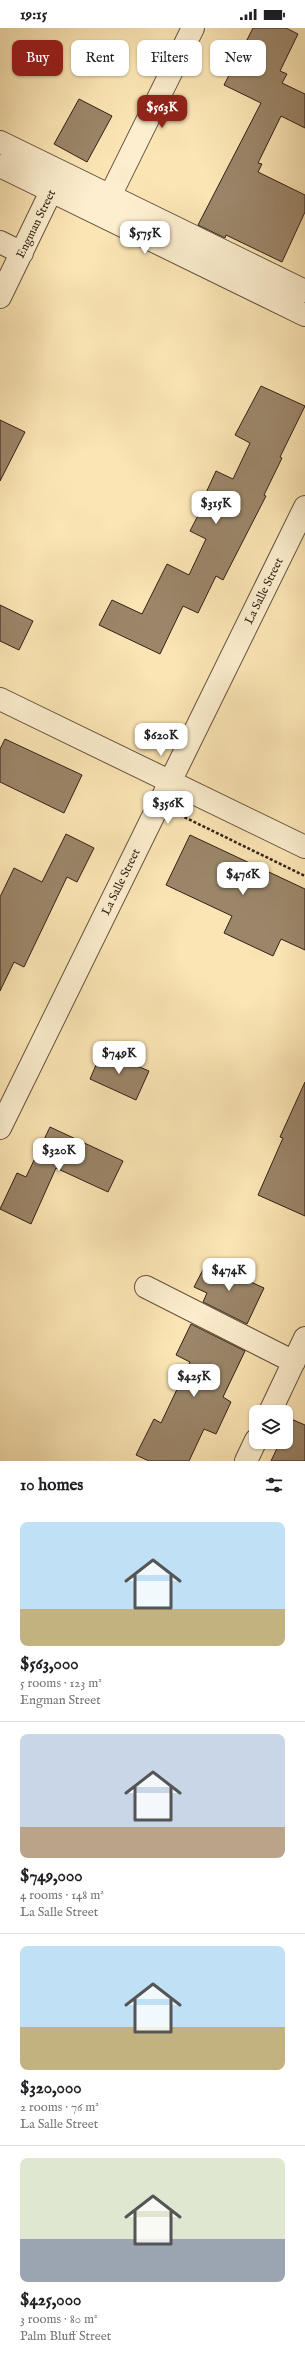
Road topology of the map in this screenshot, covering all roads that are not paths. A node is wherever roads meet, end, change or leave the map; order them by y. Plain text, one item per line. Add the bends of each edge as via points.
1 (192, 28) edge
2 (0, 142) edge
3 (0, 166) edge
4 (61, 172) junction
5 (52, 191) junction
6 (106, 205) junction
7 (0, 242) edge
8 (22, 253) junction
9 (305, 291) edge
10 (0, 297) edge
11 (305, 315) edge
12 (305, 507) edge
13 (0, 699) edge
14 (171, 780) junction
15 (305, 847) edge
16 (0, 1128) edge
17 (146, 1286) dead end
18 (305, 1338) edge
19 (294, 1362) junction
20 (273, 1405) edge
21 (252, 1449) edge
22 (246, 1461) edge

1 - 6 street
2 - 4 street
3 - 5 street
4 - 5 street, Engman Street
4 - 6 street
5 - 6 street
5 - 8 street, Engman Street
6 - 9 street
6 - 11 street
7 - 8 street
8 - 10 street, Engman Street
12 - 14 street, La Salle Street
13 - 14 street
14 - 15 street
14 - 16 street, La Salle Street
17 - 19 street
18 - 19 street
19 - 20 street
21 - 22 street

